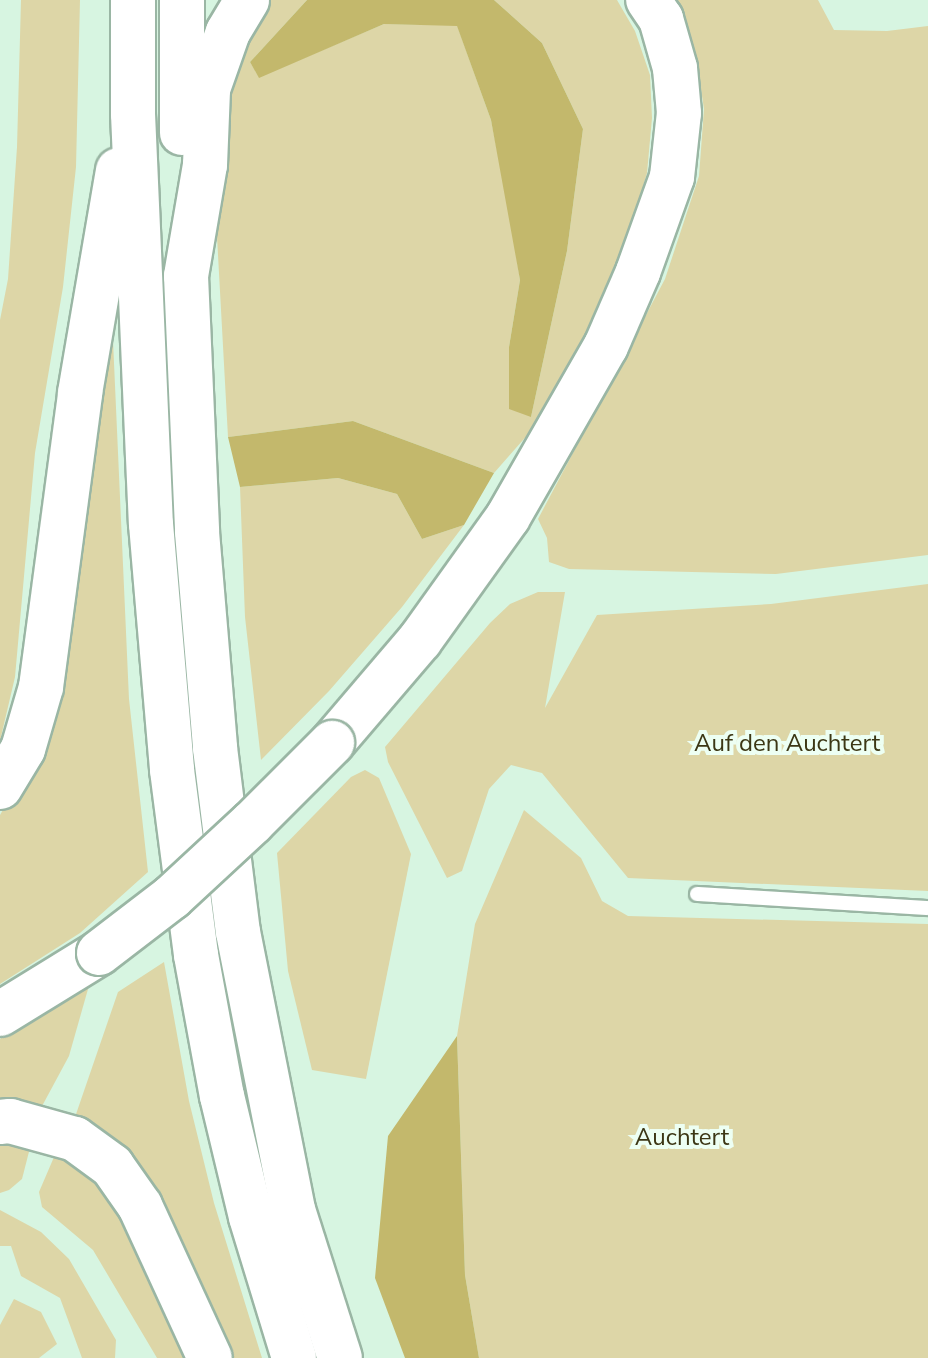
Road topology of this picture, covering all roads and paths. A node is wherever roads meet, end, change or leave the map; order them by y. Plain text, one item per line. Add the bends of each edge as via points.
1 (133, 0) edge
2 (182, 0) edge
3 (247, 0) edge
4 (648, 0) edge
5 (133, 114) junction
6 (186, 276) junction
7 (0, 787) edge
8 (697, 894) dead end
9 (928, 908) edge
10 (0, 1014) edge
11 (0, 1122) edge
12 (210, 1358) edge
13 (294, 1358) edge
14 (340, 1358) edge

1 - 5 main road
2 - 6 main road
3 - 6 main road via 228,32 208,89 205,165
4 - 10 main road, bridge via 661,19 675,68 679,113 672,177 606,346 508,517 420,640 332,743 172,897 99,953
5 - 7 main road via 114,188 80,393 41,687 23,749
5 - 13 main road via 151,524 172,770 196,955 222,1096 251,1217
6 - 14 main road via 197,532 215,748 238,932 293,1210
8 - 9 lane
11 - 12 main road via 75,1139 112,1166 140,1206

